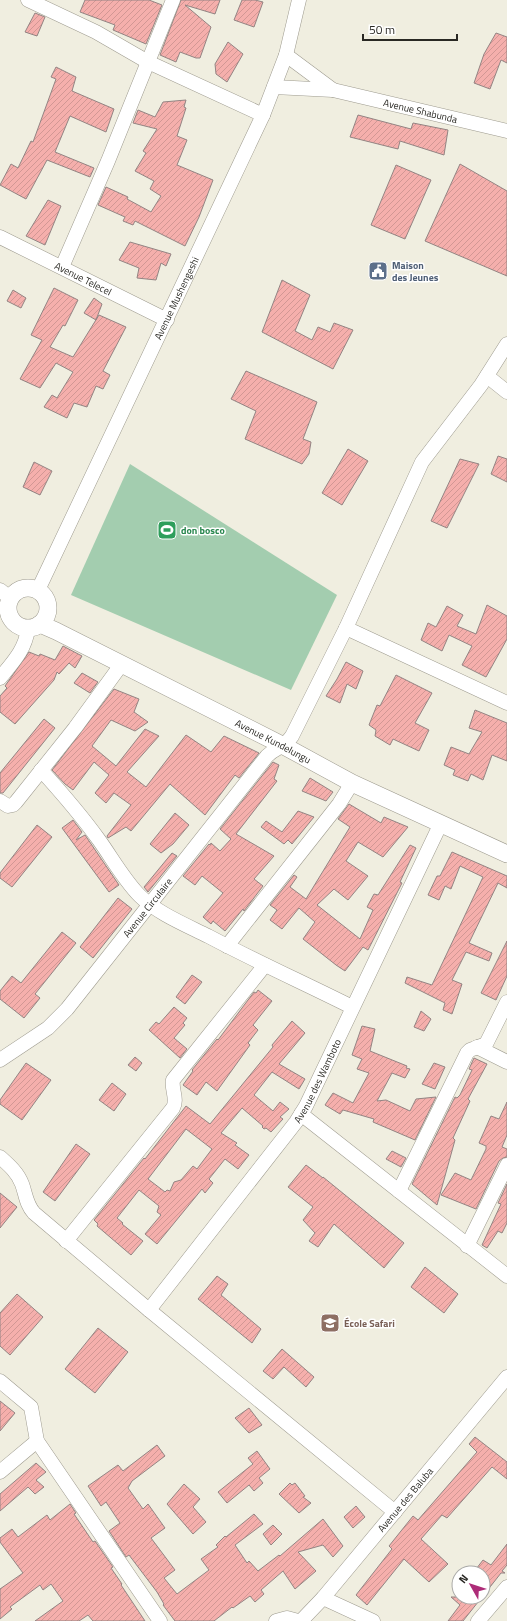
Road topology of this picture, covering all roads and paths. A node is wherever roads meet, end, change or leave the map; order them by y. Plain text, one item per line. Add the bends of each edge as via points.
1 (28, 0) edge
2 (173, 0) edge
3 (299, 0) edge
4 (286, 55) junction
5 (148, 62) junction
6 (274, 87) junction
7 (334, 90) junction
8 (263, 115) junction
9 (507, 131) edge
10 (0, 237) edge
11 (62, 267) junction
12 (167, 320) junction
13 (507, 344) edge
14 (487, 376) junction
15 (507, 392) edge
16 (38, 590) junction
17 (5, 594) edge
18 (6, 623) edge
19 (34, 626) junction
20 (346, 628) junction
21 (121, 665) junction
22 (0, 678) edge
23 (507, 703) edge
24 (284, 746) junction
25 (40, 770) junction
26 (352, 783) junction
27 (0, 801) edge
28 (441, 823) junction
29 (507, 854) edge
30 (150, 904) junction
31 (227, 946) junction
32 (265, 965) junction
33 (507, 1002) edge
34 (352, 1007) junction
35 (477, 1048) junction
36 (0, 1060) edge
37 (507, 1062) edge
38 (301, 1114) junction
39 (0, 1158) edge
40 (507, 1165) edge
41 (399, 1191) junction
42 (66, 1241) junction
43 (467, 1246) junction
44 (507, 1276) edge
45 (148, 1310) junction
46 (507, 1377) edge
47 (0, 1381) edge
48 (37, 1441) junction
49 (0, 1472) edge
50 (395, 1512) junction
51 (507, 1587) edge
52 (323, 1598) junction
53 (160, 1621) edge
54 (276, 1621) edge
55 (298, 1621) edge
56 (301, 1621) edge
57 (373, 1621) edge
58 (478, 1621) edge

1 - 5 street via 96,32
2 - 5 street
3 - 4 street, Avenue Mushengeshi
4 - 6 street, Avenue Mushengeshi
4 - 7 street
5 - 8 street
5 - 11 street
6 - 7 street
6 - 8 street, Avenue Mushengeshi
7 - 9 street, Avenue Shabunda
8 - 12 street, Avenue Mushengeshi
10 - 11 street, Avenue Telecel
11 - 12 street, Avenue Telecel
12 - 16 street, Avenue Mushengeshi
13 - 14 street
14 - 15 street
14 - 20 street via 422,462
16 - 17 street via 30,588
16 - 19 street via 48,603 48,611 46,618
17 - 18 street via 8,610
18 - 19 street via 22,628
19 - 21 street, Avenue Kundelungu via 56,631
19 - 22 street via 22,650
20 - 23 street
20 - 24 street via 296,730
21 - 24 street, Avenue Kundelungu
21 - 25 street via 75,728
24 - 26 street, Avenue Kundelungu
24 - 30 street, Avenue Circulaire via 267,756
25 - 27 street via 12,805 8,806
25 - 30 street via 65,796 135,890
26 - 28 street, Avenue Kundelungu
26 - 31 street via 339,804
28 - 29 street, Avenue Kundelungu
28 - 34 street, Avenue des Wamboto
30 - 31 street
30 - 36 street, Avenue Circulaire via 67,1009 48,1028
31 - 32 street
32 - 34 street
32 - 42 street via 173,1080 173,1108
33 - 35 street via 488,1041
34 - 38 street, Avenue des Wamboto
35 - 37 street
35 - 41 street via 467,1053
38 - 41 street
38 - 45 street, Avenue des Wamboto
39 - 42 street via 19,1178 30,1208
40 - 43 street
41 - 43 street
42 - 45 street
43 - 44 street
45 - 50 street
46 - 50 street, Avenue des Baluba
47 - 48 street via 31,1407
48 - 49 street
48 - 53 street
50 - 52 street, Avenue des Baluba
51 - 58 street
52 - 56 street, Avenue des Baluba
52 - 57 street
54 - 55 street via 287,1618

